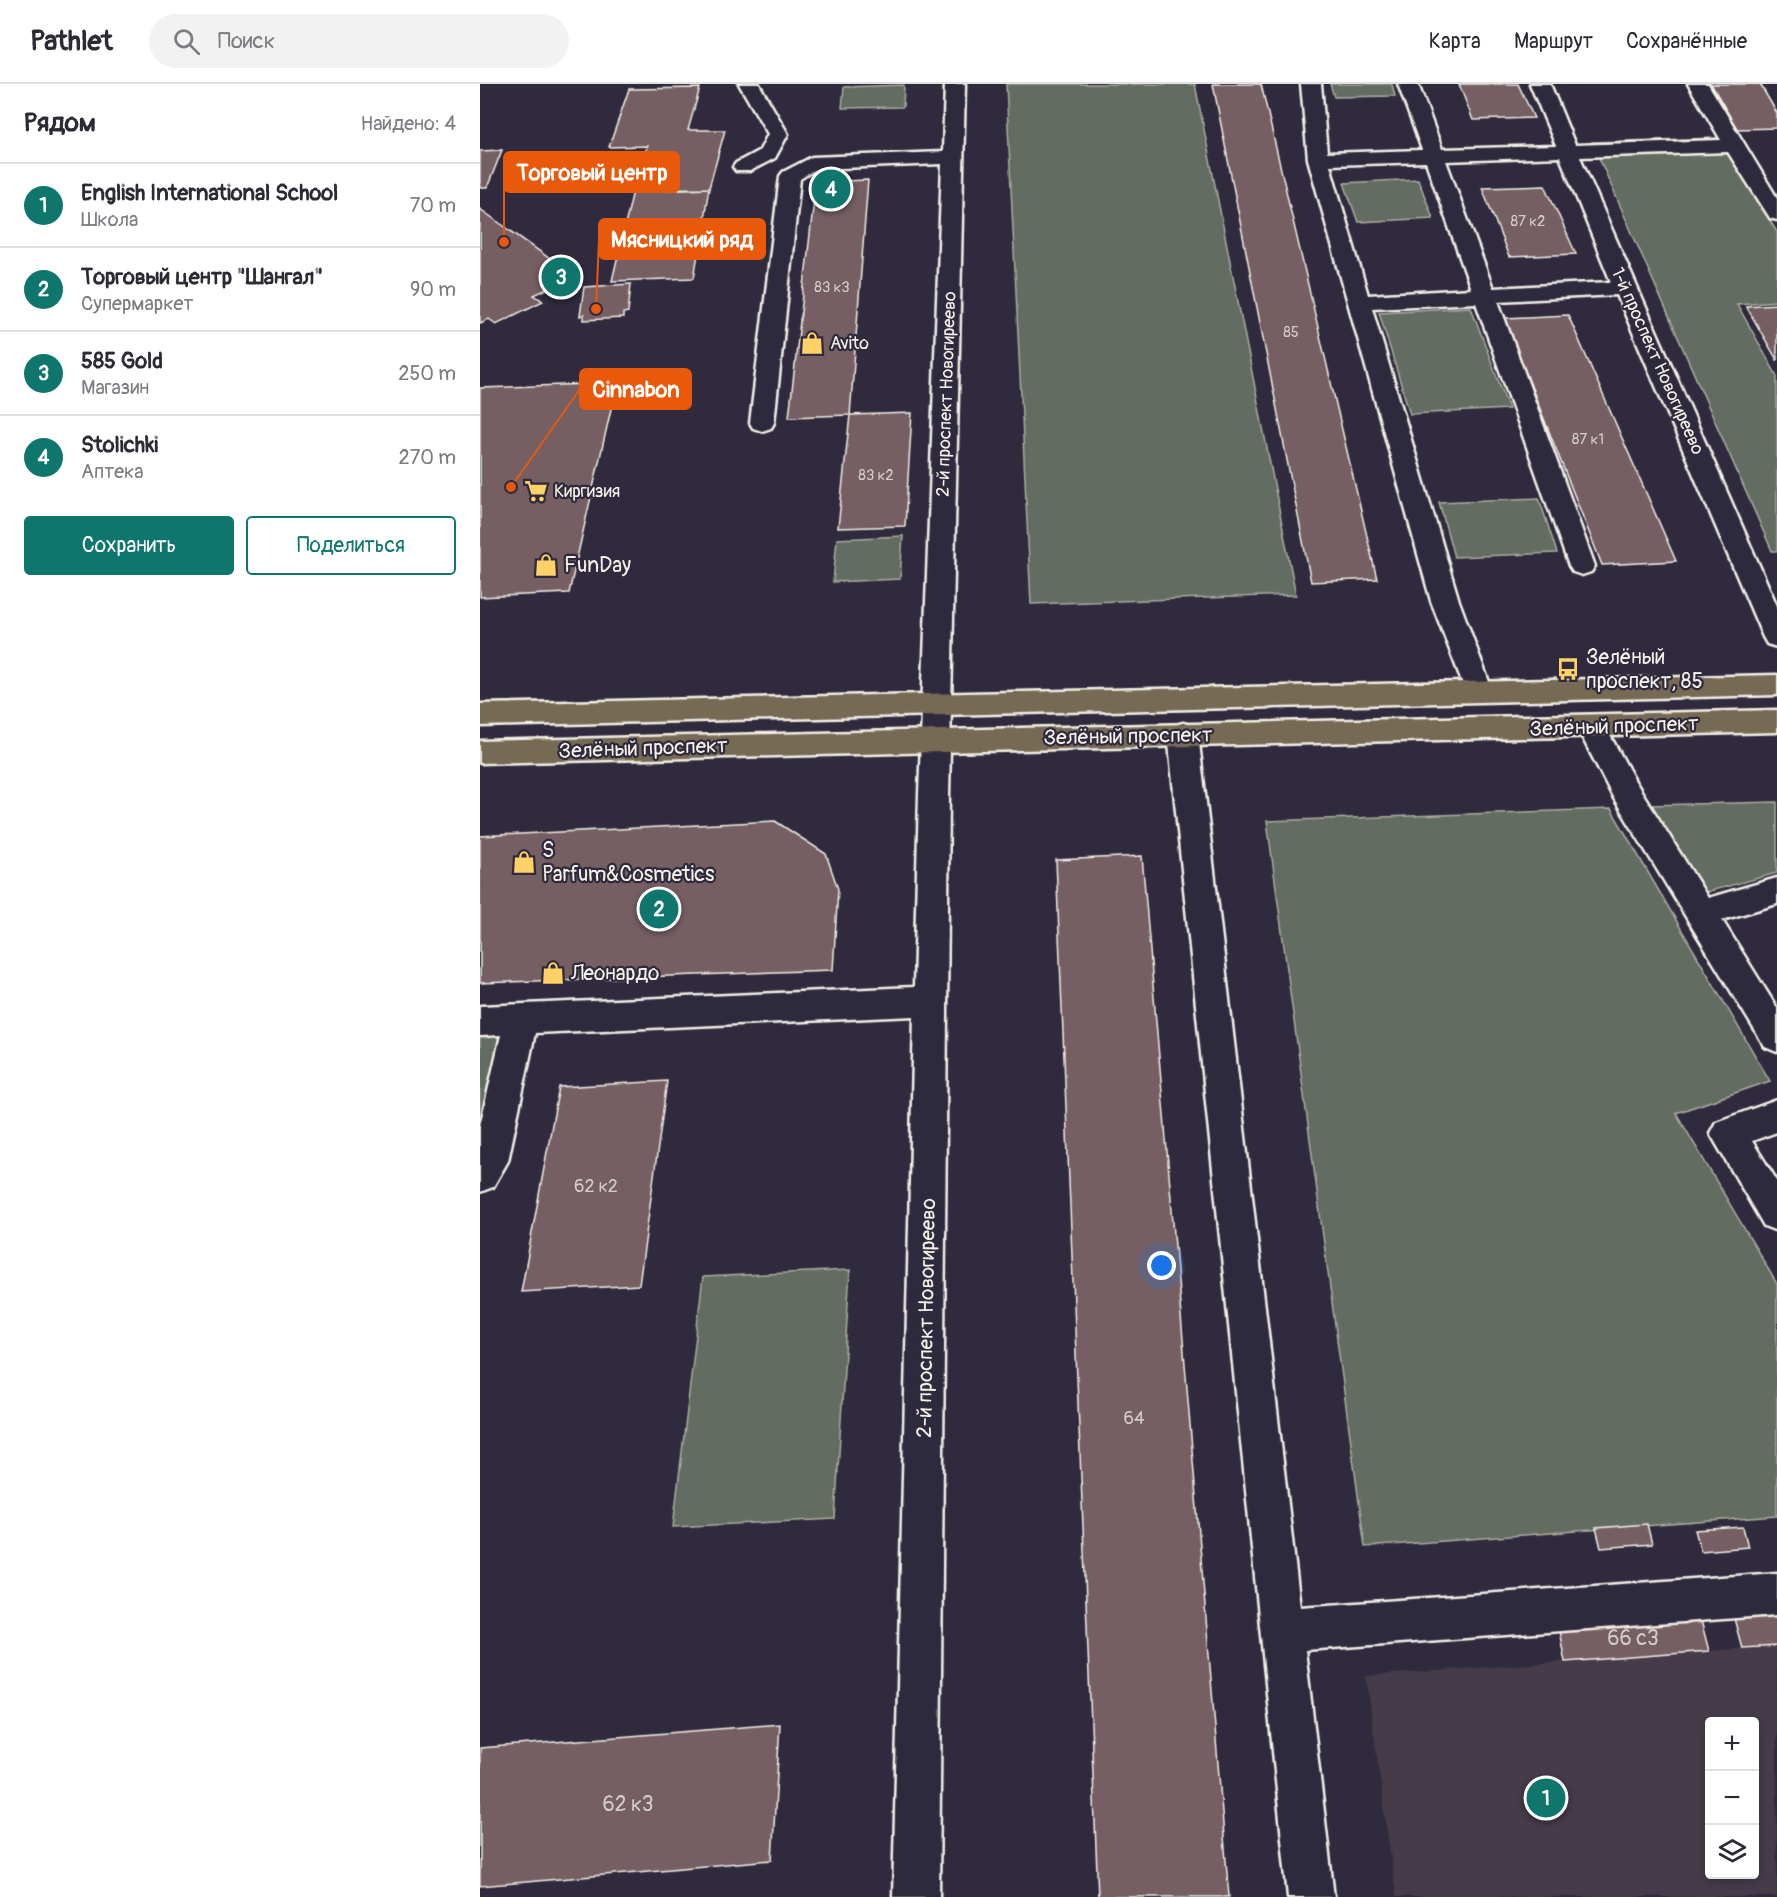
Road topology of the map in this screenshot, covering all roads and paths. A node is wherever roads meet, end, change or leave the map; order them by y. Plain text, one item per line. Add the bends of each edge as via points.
1 (749, 84) edge
2 (955, 84) edge
3 (1311, 84) edge
4 (1408, 84) edge
5 (1540, 84) edge
6 (1698, 84) edge
7 (1734, 146) junction
8 (1568, 150) junction
9 (1434, 155) junction
10 (953, 158) junction
11 (1318, 159) junction
12 (743, 167) dead end
13 (1777, 214) edge
14 (1625, 288) junction
15 (1484, 295) junction
16 (1358, 302) junction
17 (762, 423) dead end
18 (1582, 566) dead end
19 (1777, 637) edge
20 (1777, 685) edge
21 (1478, 690) junction
22 (480, 715) edge
23 (1777, 721) edge
24 (937, 722) junction
25 (1590, 727) junction
26 (1183, 734) junction
27 (480, 752) edge
28 (1777, 891) edge
29 (1701, 913) junction
30 (931, 1001) junction
31 (521, 1019) junction
32 (480, 1021) edge
33 (1777, 1037) edge
34 (1777, 1116) edge
35 (480, 1175) edge
36 (1777, 1214) edge
37 (1777, 1594) edge
38 (1282, 1630) junction
39 (916, 1897) edge
40 (1311, 1897) edge

1 - 12 street via 778,134 768,154
2 - 10 street, 2-й проспект Новогиреево
3 - 11 street
4 - 9 street
5 - 8 street, 1-й проспект Новогиреево
6 - 7 street
7 - 8 street
7 - 13 street
8 - 9 street
8 - 14 street, 1-й проспект Новогиреево
9 - 11 street
9 - 15 street
10 - 17 street via 812,163 790,176
10 - 24 street, 2-й проспект Новогиреево
11 - 16 street
14 - 15 street
14 - 19 street, 1-й проспект Новогиреево
15 - 16 street
15 - 18 street
16 - 21 street via 1445,601
20 - 21 main road, Зелёный проспект
21 - 24 main road, Зелёный проспект
22 - 24 main road, Зелёный проспект
23 - 25 main road, Зелёный проспект
24 - 26 main road, Зелёный проспект
24 - 27 main road, Зелёный проспект
24 - 30 street, 2-й проспект Новогиреево
25 - 26 main road, Зелёный проспект
25 - 29 street
26 - 38 street
28 - 29 street
29 - 33 street
30 - 31 street
30 - 39 street, 2-й проспект Новогиреево
31 - 32 street
31 - 35 street via 490,1161
34 - 36 street via 1728,1133
37 - 38 street
38 - 40 street

